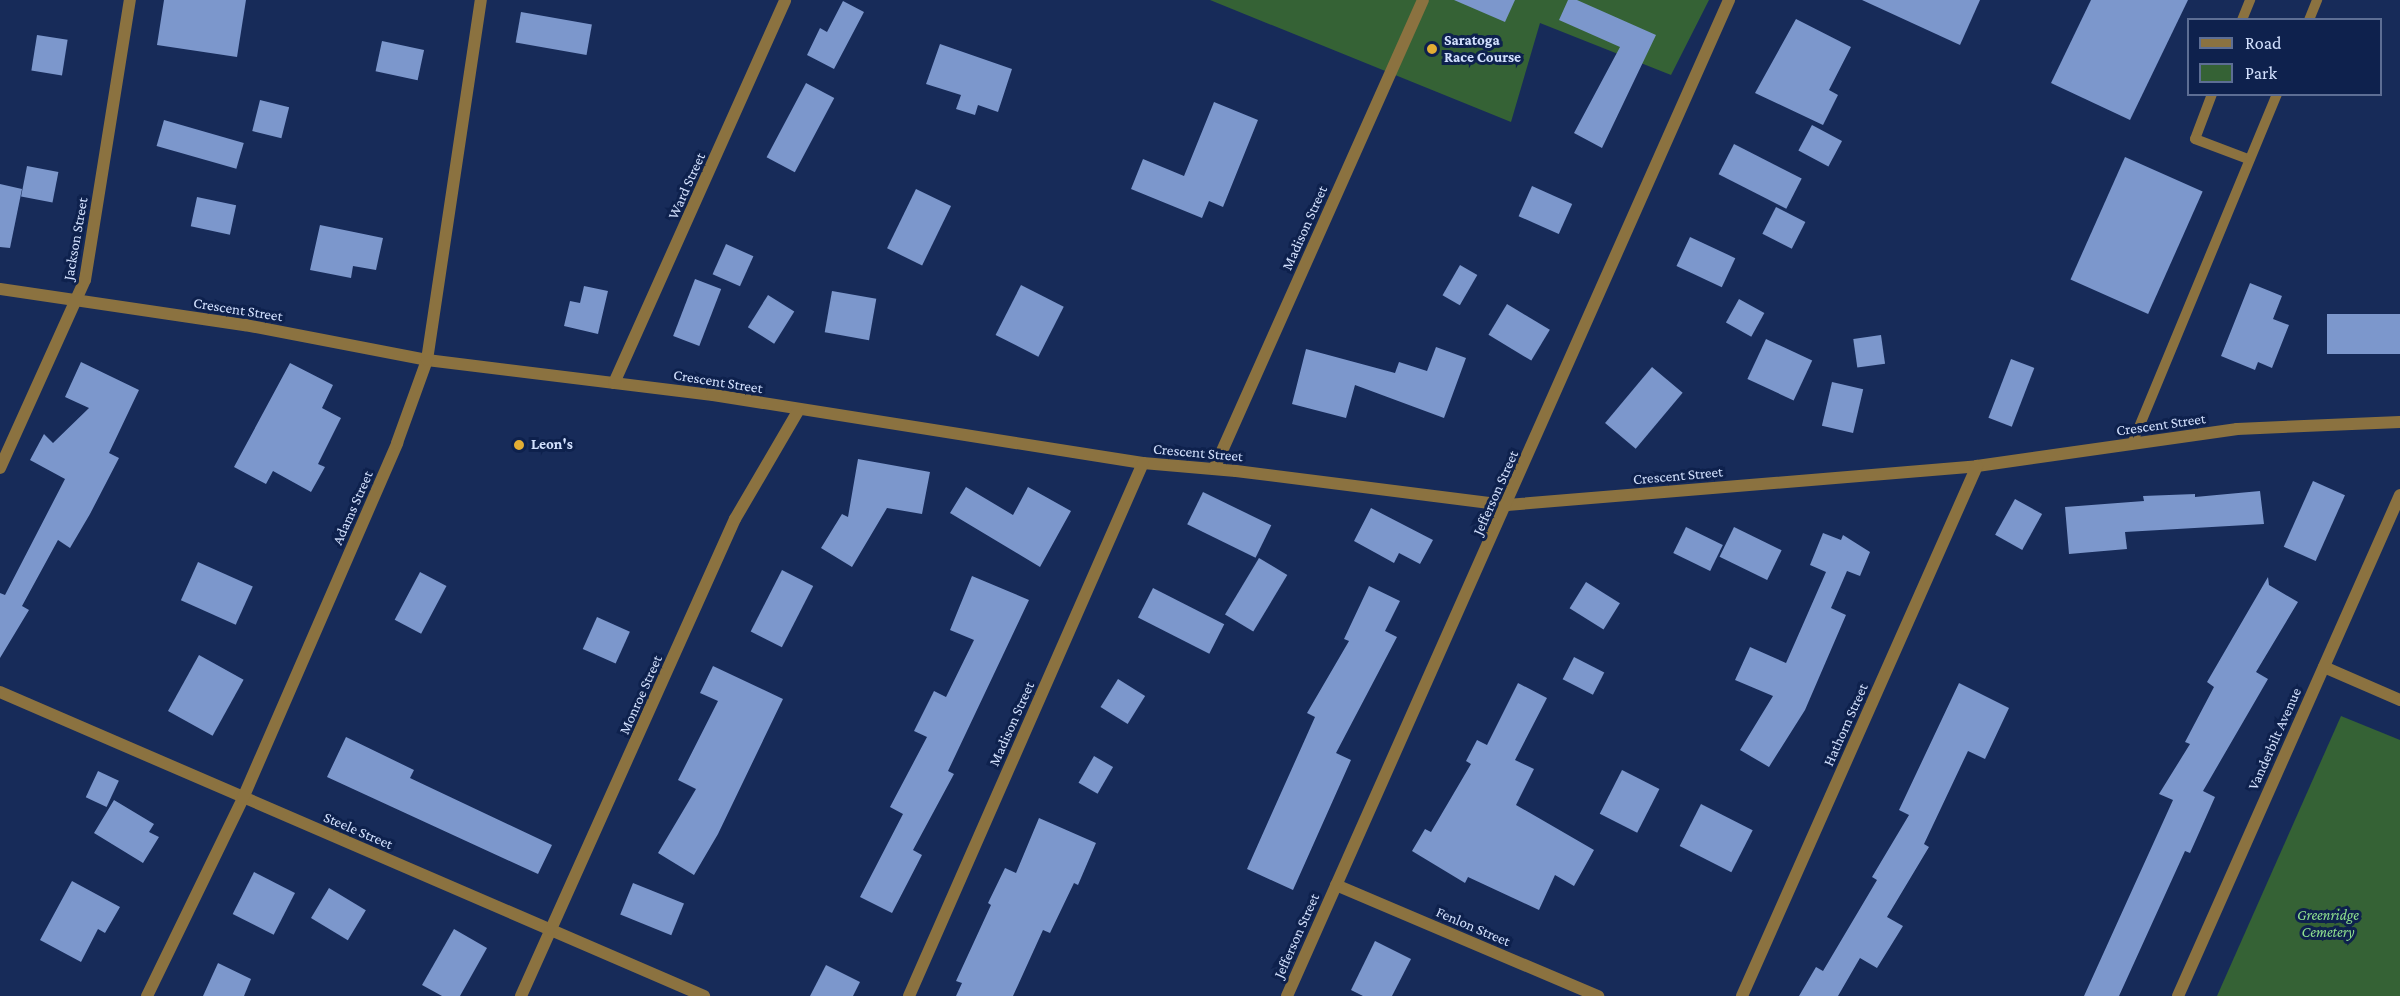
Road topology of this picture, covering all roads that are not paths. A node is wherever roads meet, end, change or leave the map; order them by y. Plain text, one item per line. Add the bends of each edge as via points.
1 (130, 0) edge
2 (481, 0) edge
3 (785, 0) edge
4 (1423, 0) edge
5 (1730, 0) edge
6 (2250, 0) edge
7 (2317, 0) edge
8 (2243, 18) edge
9 (2310, 18) edge
10 (2211, 96) edge
11 (2276, 96) edge
12 (2248, 159) junction
13 (0, 289) edge
14 (78, 301) junction
15 (427, 360) junction
16 (614, 383) junction
17 (798, 411) junction
18 (2400, 422) edge
19 (2132, 444) junction
20 (1143, 463) junction
21 (1977, 466) junction
22 (0, 468) edge
23 (1214, 469) junction
24 (2400, 495) edge
25 (1507, 505) junction
26 (2324, 667) junction
27 (0, 692) edge
28 (2400, 700) edge
29 (243, 798) junction
30 (1336, 885) junction
31 (552, 931) junction
32 (147, 996) edge
33 (521, 996) edge
34 (704, 996) edge
35 (909, 996) edge
36 (1287, 996) edge
37 (1598, 996) edge
38 (1743, 996) edge
39 (2178, 996) edge

1 - 14 street, Jackson Street
2 - 15 street, Adams Street
3 - 16 street, Ward Street
4 - 23 street, Madison Street
5 - 25 street, Jefferson Street
6 - 8 lane
7 - 9 lane
10 - 12 lane via 2195,139
11 - 12 lane
12 - 19 lane via 2210,263
13 - 14 street, Crescent Street
14 - 15 street, Crescent Street via 245,325
14 - 22 street, Jackson Street
15 - 16 street, Crescent Street
15 - 29 street, Adams Street via 397,443
16 - 17 street, Crescent Street via 713,395
17 - 20 street, Crescent Street via 980,435
17 - 31 street, Monroe Street via 735,519
18 - 19 street, Crescent Street via 2237,429
19 - 21 street, Crescent Street
20 - 23 street, Crescent Street
20 - 35 street, Madison Street
21 - 25 street, Crescent Street
21 - 38 street, Hathorn Street
23 - 25 street, Crescent Street
24 - 26 street, Vanderbilt Avenue
25 - 30 street, Jefferson Street
26 - 28 street
26 - 39 street, Vanderbilt Avenue
27 - 29 street, Steele Street
29 - 31 street, Steele Street
29 - 32 street, Adams Street
30 - 36 street, Jefferson Street
30 - 37 street, Fenlon Street
31 - 33 street, Monroe Street
31 - 34 street, Steele Street

